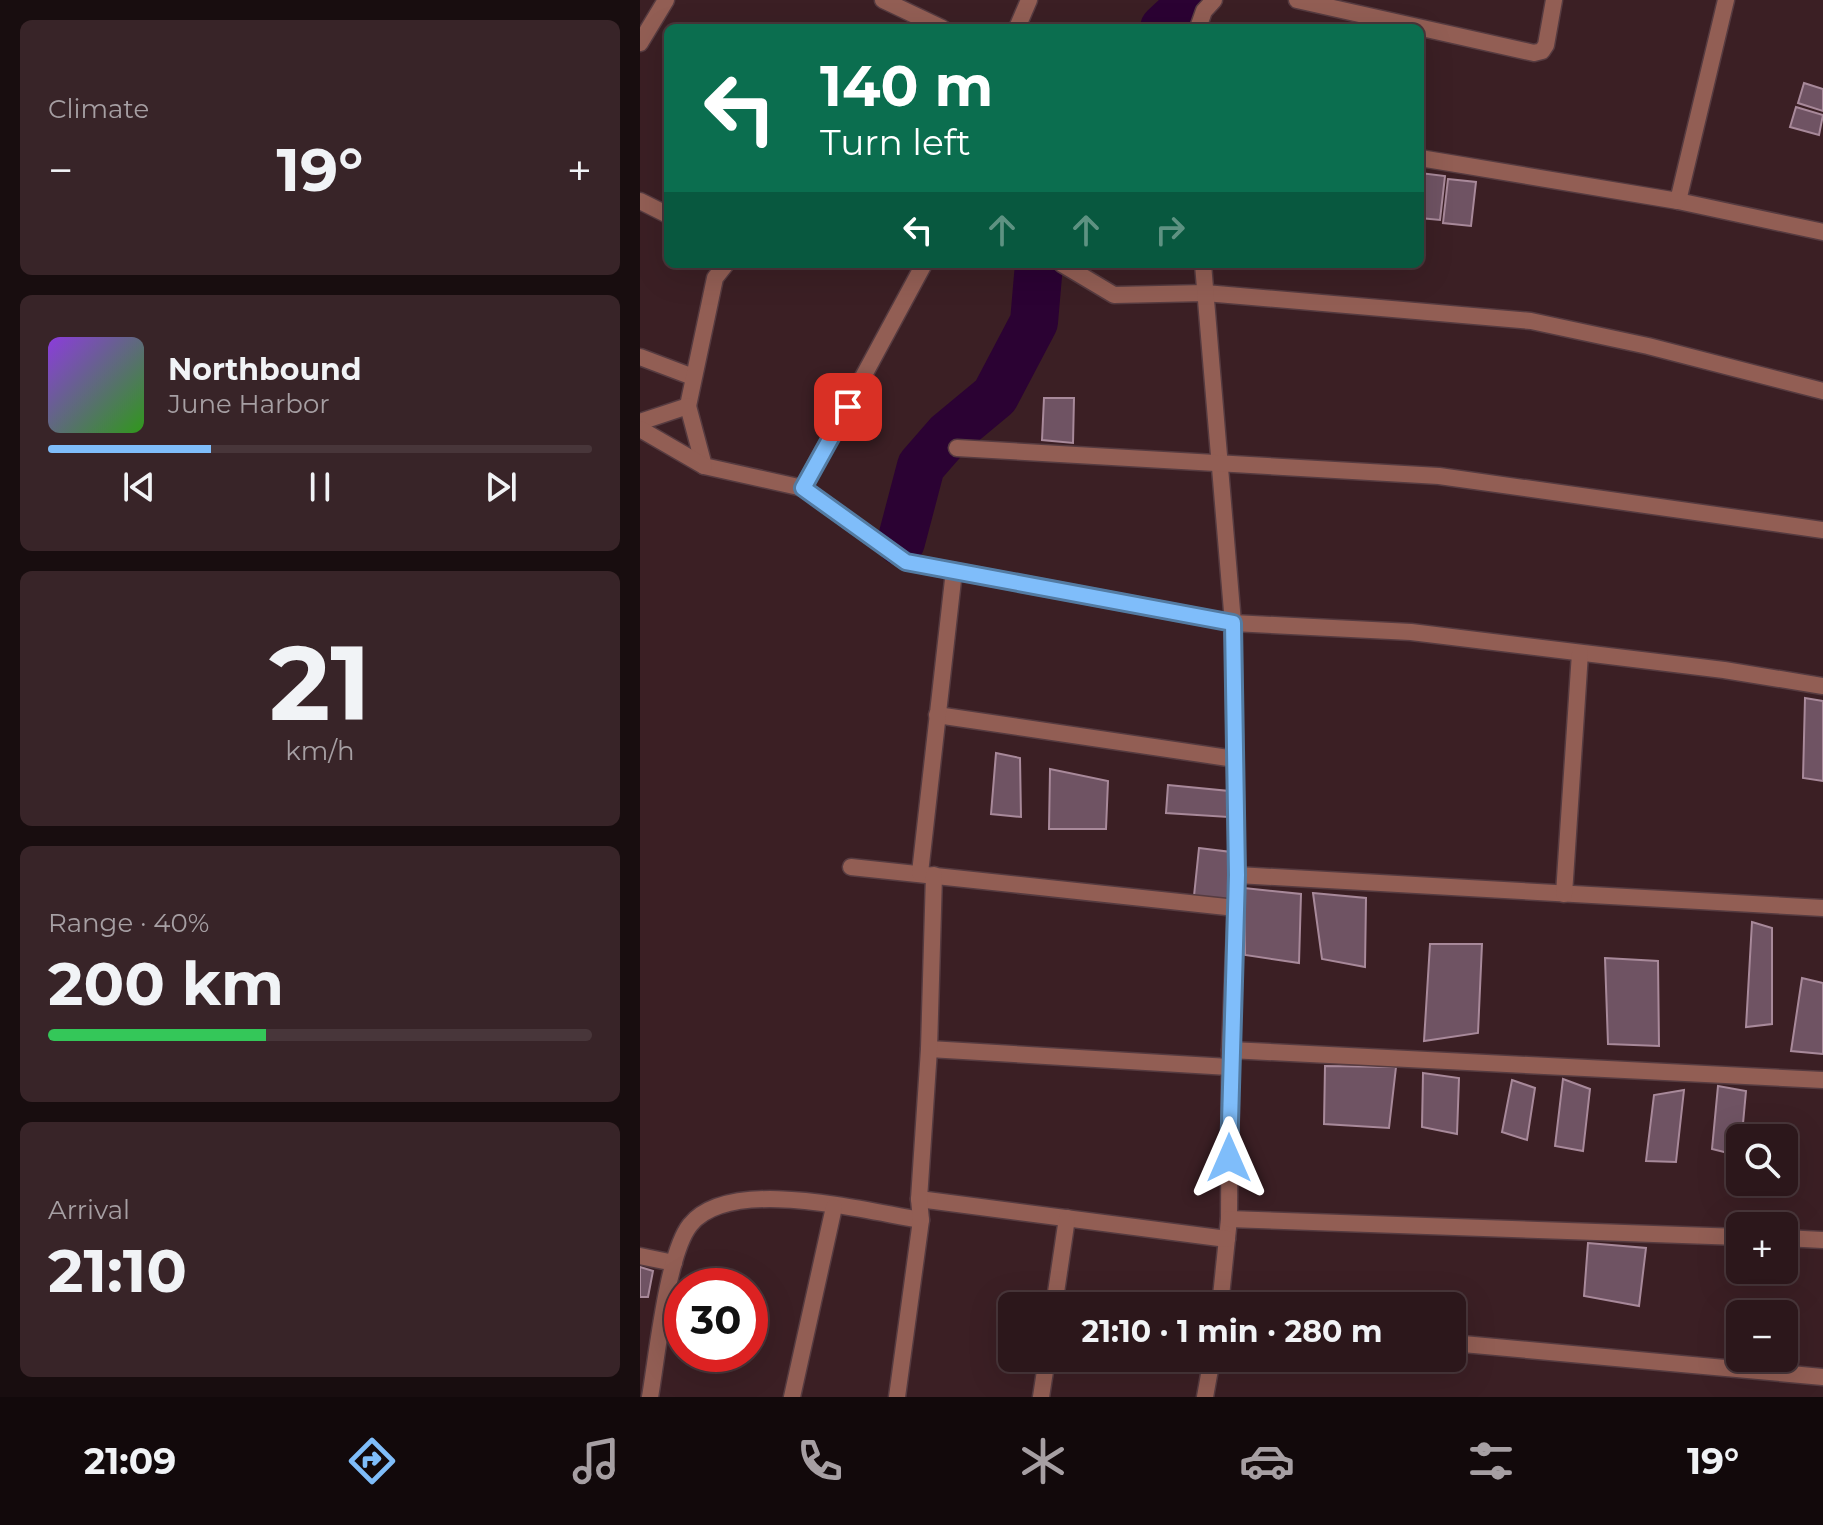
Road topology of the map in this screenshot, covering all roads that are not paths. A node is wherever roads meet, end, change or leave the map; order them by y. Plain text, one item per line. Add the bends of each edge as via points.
1 (666, 0) edge
2 (883, 0) edge
3 (1029, 0) edge
4 (1214, 0) edge
5 (1297, 0) edge
6 (1554, 0) edge
7 (1726, 0) edge
8 (934, 24) edge
9 (1019, 24) edge
10 (1199, 24) edge
11 (1404, 24) edge
12 (1424, 28) edge
13 (640, 43) edge
14 (1424, 159) edge
15 (640, 201) edge
16 (1678, 201) junction
17 (664, 213) edge
18 (1823, 232) edge
19 (723, 268) edge
20 (922, 268) edge
21 (1069, 268) edge
22 (1203, 268) edge
23 (1205, 293) junction
24 (640, 357) edge
25 (693, 377) junction
26 (1823, 391) edge
27 (688, 406) junction
28 (640, 422) edge
29 (640, 429) edge
30 (957, 448) dead end
31 (1221, 464) junction
32 (704, 466) junction
33 (803, 488) junction
34 (1823, 530) edge
35 (954, 571) junction
36 (1233, 623) junction
37 (1580, 653) junction
38 (1823, 686) edge
39 (937, 715) junction
40 (1235, 759) junction
41 (851, 867) dead end
42 (927, 874) junction
43 (1237, 875) junction
44 (1564, 894) junction
45 (1236, 908) junction
46 (1823, 908) edge
47 (929, 1049) junction
48 (1230, 1059) junction
49 (1823, 1080) edge
50 (919, 1199) junction
51 (834, 1207) junction
52 (1067, 1218) junction
53 (1229, 1219) junction
54 (921, 1220) junction
55 (1726, 1237) edge
56 (1227, 1239) junction
57 (1798, 1239) edge
58 (1823, 1240) edge
59 (640, 1256) edge
60 (674, 1263) junction
61 (1056, 1292) edge
62 (1221, 1292) edge
63 (1466, 1344) edge
64 (1045, 1372) edge
65 (1209, 1372) edge
66 (1823, 1377) edge
67 (650, 1397) edge
68 (792, 1397) edge
69 (897, 1397) edge
70 (1041, 1397) edge
71 (1205, 1397) edge

1 - 13 street
2 - 8 street
3 - 9 street
4 - 10 street
5 - 11 street
6 - 12 street via 1546,45 1534,53
7 - 16 street
14 - 16 street
15 - 17 street
16 - 18 street
19 - 25 street via 715,278
20 - 33 street
21 - 23 street via 1114,295
22 - 23 street
23 - 26 street via 1531,321
23 - 31 street
24 - 25 street
25 - 27 street
27 - 28 street
27 - 32 street
29 - 32 street
30 - 31 street
31 - 34 street via 1439,476
31 - 36 street
32 - 33 street
33 - 35 street via 906,562
35 - 36 street
35 - 39 street
36 - 37 street via 1411,632
36 - 40 street
37 - 38 street
37 - 44 street
39 - 40 street
39 - 42 street
40 - 43 street
41 - 42 street
42 - 45 street
42 - 47 street
43 - 44 street
43 - 45 street
44 - 46 street
45 - 48 street
47 - 48 street
47 - 50 street
48 - 49 street
48 - 53 street
50 - 52 street
50 - 54 street
51 - 54 street
51 - 60 street via 762,1196 712,1207 690,1225
51 - 68 street
52 - 56 street
52 - 61 street
53 - 55 street
53 - 56 street
54 - 69 street
56 - 62 street
57 - 58 street
59 - 60 street
60 - 67 street
63 - 66 street
64 - 70 street
65 - 71 street

